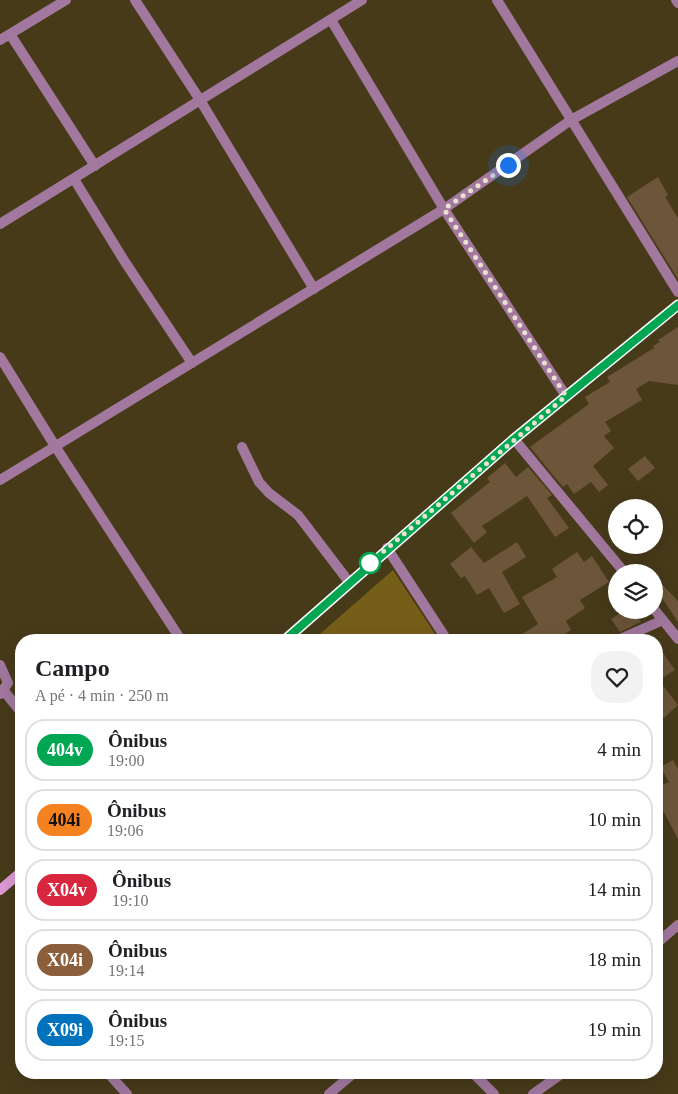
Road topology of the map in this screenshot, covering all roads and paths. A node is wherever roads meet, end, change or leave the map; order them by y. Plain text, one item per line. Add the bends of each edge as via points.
1 (66, 0) edge
2 (136, 0) edge
3 (362, 0) edge
4 (497, 0) edge
5 (331, 20) junction
6 (10, 34) junction
7 (0, 40) edge
8 (678, 61) edge
9 (200, 100) junction
10 (571, 120) junction
11 (94, 166) junction
12 (74, 179) junction
13 (444, 209) junction
14 (0, 224) edge
15 (314, 289) junction
16 (678, 292) edge
17 (678, 305) edge
18 (0, 357) edge
19 (192, 363) junction
20 (566, 396) junction
21 (514, 439) junction
22 (55, 446) junction
23 (242, 447) dead end
24 (0, 480) edge
25 (387, 548) junction
26 (617, 564) edge
27 (349, 582) junction
28 (663, 620) joint
29 (177, 634) edge
30 (292, 634) edge
31 (443, 634) edge
32 (632, 634) edge
33 (678, 640) edge
34 (0, 666) edge
35 (2, 692) edge
36 (15, 706) edge
37 (15, 877) edge
38 (0, 890) edge
39 (678, 925) edge
40 (663, 938) edge
41 (113, 1079) edge
42 (347, 1079) edge
43 (479, 1079) edge
44 (554, 1079) edge
45 (127, 1094) edge
46 (329, 1094) edge
47 (494, 1094) edge
48 (533, 1094) edge

1 - 6 street
2 - 9 street
3 - 5 street
4 - 10 street
5 - 9 street
5 - 13 street
6 - 7 street
6 - 11 street
8 - 10 street
9 - 11 street
9 - 15 street
10 - 13 street
10 - 16 street
11 - 12 street
12 - 14 street
12 - 19 street
13 - 15 street
13 - 20 street
15 - 19 street
17 - 20 main road
18 - 22 street
19 - 22 street
20 - 21 main road
21 - 25 main road
21 - 26 street
22 - 24 street
22 - 29 street
23 - 27 street via 259,482 298,515
25 - 27 main road
25 - 31 street
27 - 30 main road
28 - 32 street
28 - 33 street
34 - 35 street via 8,683
35 - 36 street
37 - 38 main road
39 - 40 street
41 - 45 street
42 - 46 street
43 - 47 street
44 - 48 street

